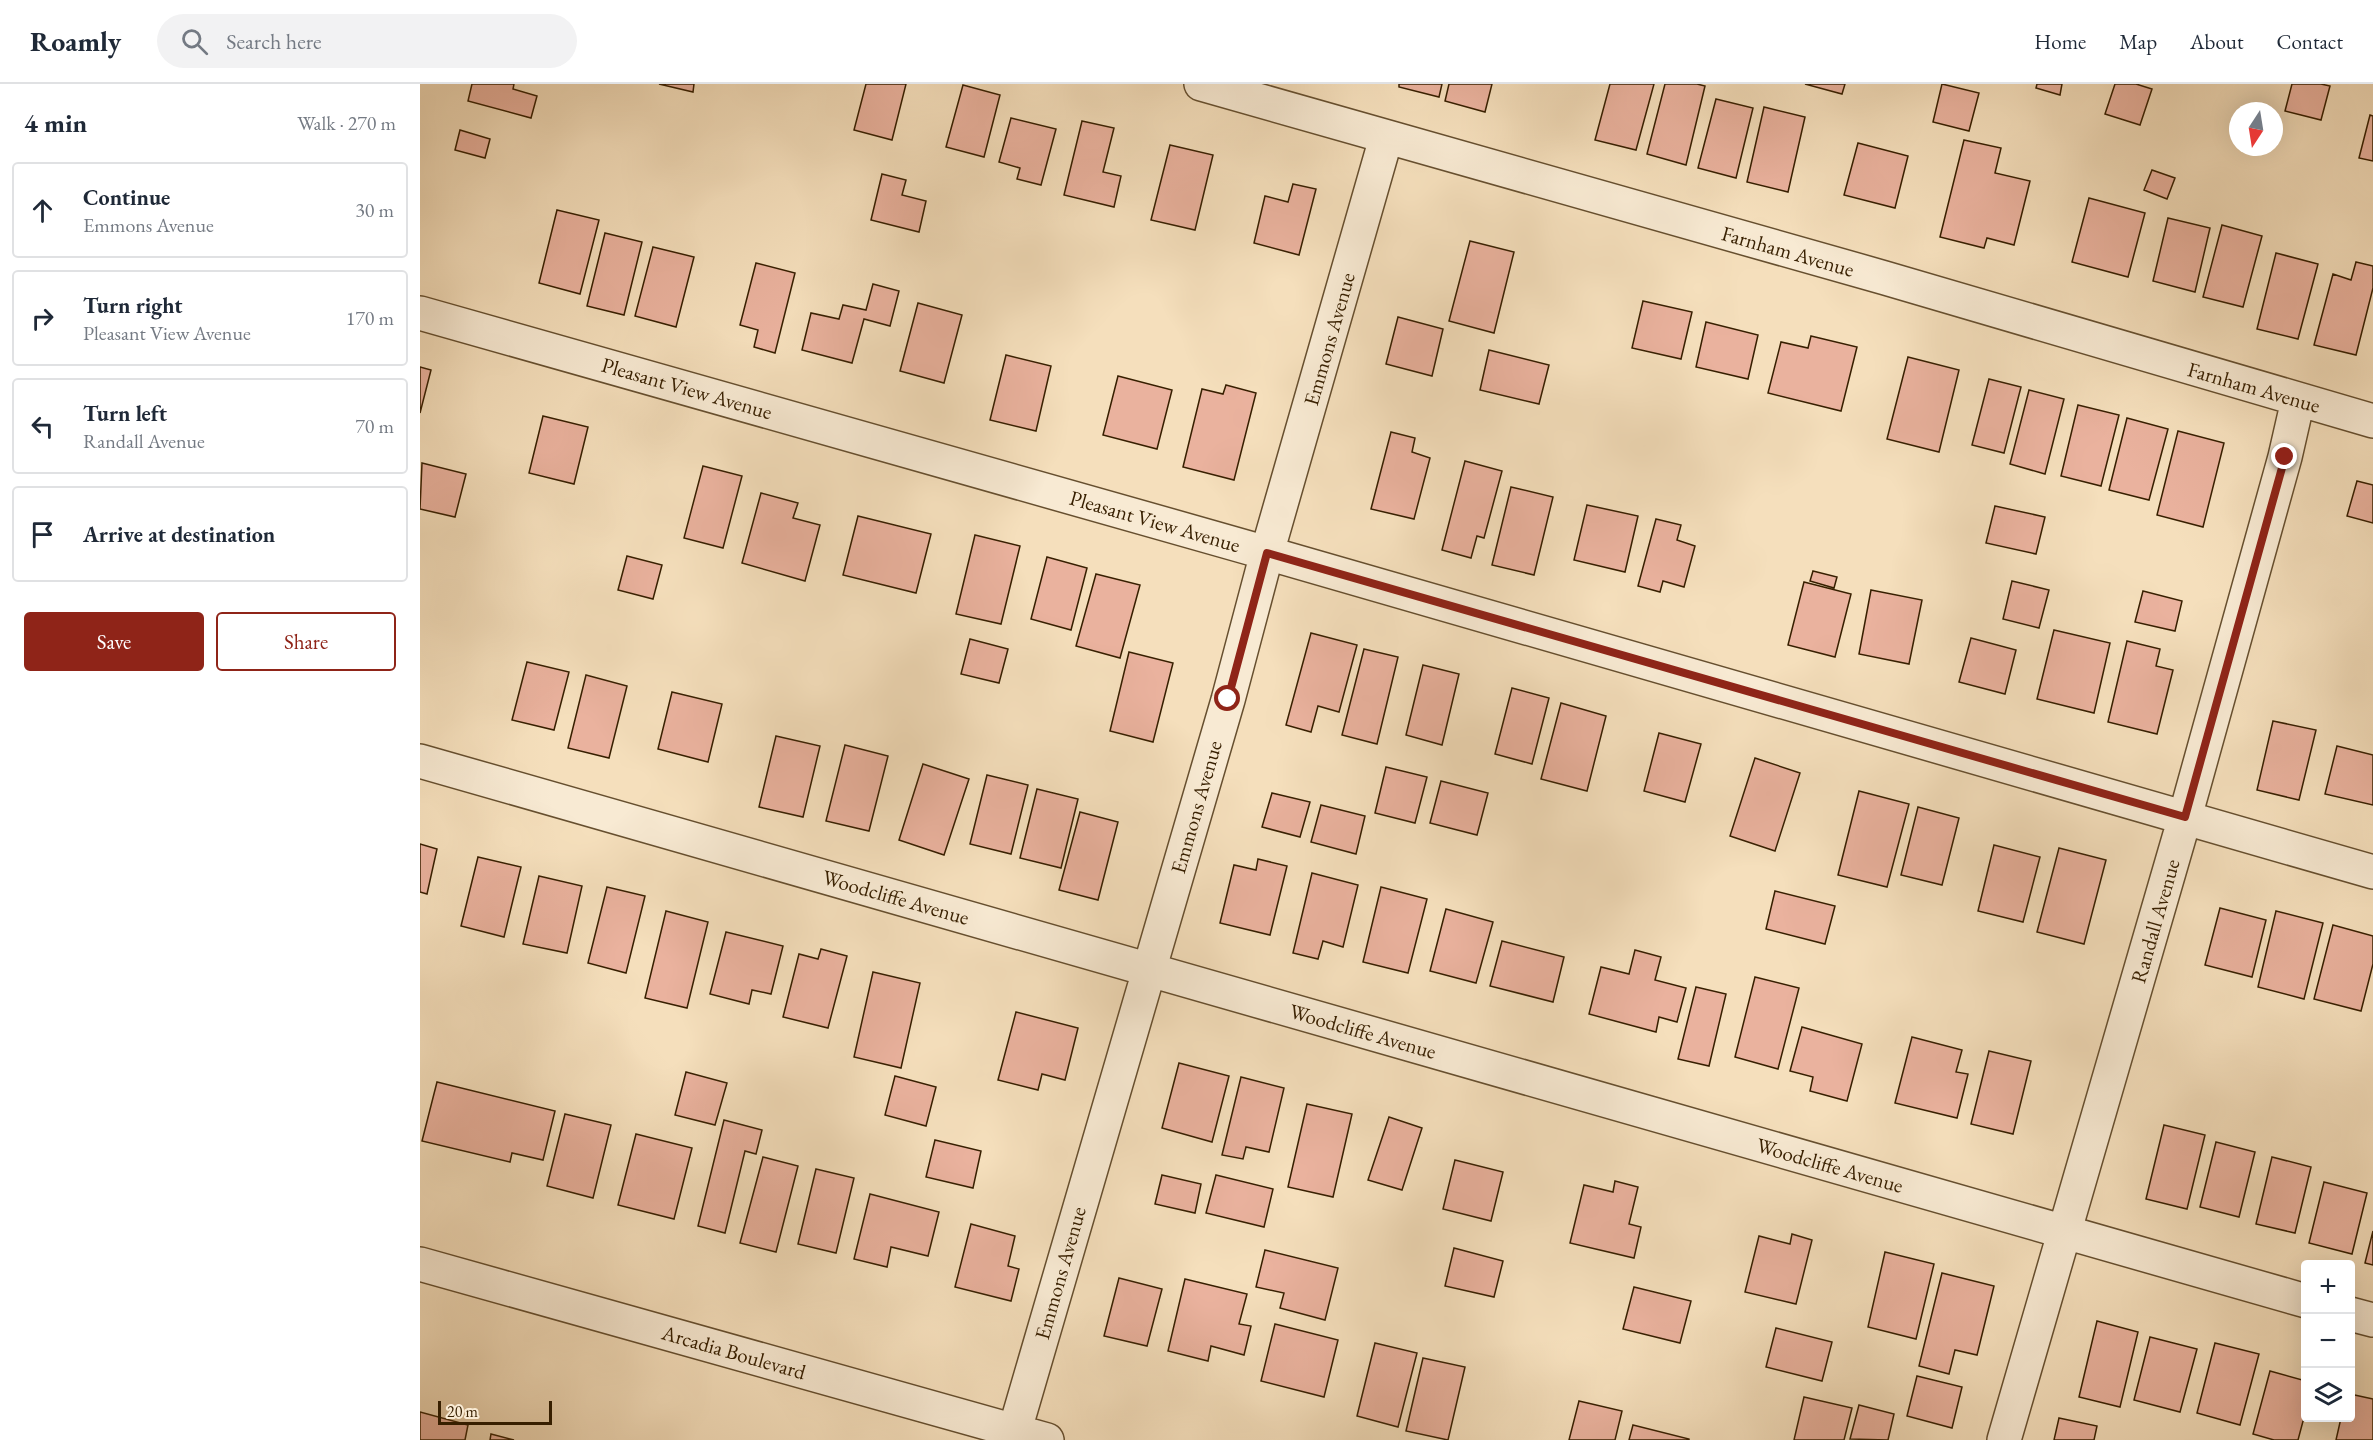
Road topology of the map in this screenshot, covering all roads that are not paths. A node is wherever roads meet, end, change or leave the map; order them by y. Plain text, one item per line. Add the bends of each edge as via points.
1 (1201, 84) edge
2 (1386, 138) junction
3 (420, 313) edge
4 (2298, 400) junction
5 (2373, 421) edge
6 (1267, 553) junction
7 (420, 761) edge
8 (2185, 817) junction
9 (2373, 872) edge
10 (1148, 969) junction
11 (2064, 1232) junction
12 (420, 1264) edge
13 (2301, 1300) edge
14 (2355, 1315) edge
15 (2373, 1320) edge
16 (1013, 1435) edge
17 (1047, 1440) edge
18 (2004, 1440) edge

1 - 2 street, Farnham Avenue
2 - 4 street, Farnham Avenue via 1874,275
2 - 6 street, Emmons Avenue
3 - 6 street, Pleasant View Avenue
4 - 5 street, Farnham Avenue
4 - 8 street, Randall Avenue
6 - 8 street, Pleasant View Avenue
6 - 10 street, Emmons Avenue
7 - 10 street, Woodcliffe Avenue
8 - 9 street, Pleasant View Avenue
8 - 11 street, Randall Avenue
10 - 11 street, Woodcliffe Avenue
10 - 16 street, Emmons Avenue
11 - 13 street, Woodcliffe Avenue
11 - 18 street, Randall Avenue
12 - 16 street, Arcadia Boulevard
14 - 15 street
16 - 17 street, Arcadia Boulevard

